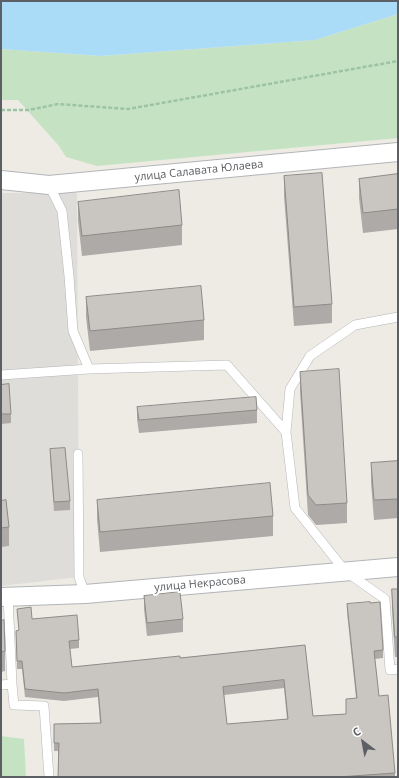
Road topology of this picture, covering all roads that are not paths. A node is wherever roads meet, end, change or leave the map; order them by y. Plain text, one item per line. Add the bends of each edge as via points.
1 (398, 152) edge
2 (1, 180) edge
3 (49, 186) junction
4 (398, 317) edge
5 (89, 369) junction
6 (1, 375) edge
7 (286, 432) junction
8 (78, 454) dead end
9 (398, 567) edge
10 (345, 571) junction
11 (85, 594) junction
12 (5, 596) edge
13 (398, 670) edge
14 (12, 684) junction
15 (1, 685) edge
16 (50, 777) edge

1 - 3 street, улица Салавата Юлаева
2 - 3 street, улица Салавата Юлаева
3 - 5 lane via 62,211 73,330
4 - 7 lane via 355,325 310,356 290,389
5 - 6 lane
5 - 7 lane via 227,365
7 - 10 lane via 295,508
8 - 11 lane via 79,577
9 - 10 street, улица Некрасова
10 - 11 street, улица Некрасова
10 - 13 lane via 385,599 390,670
11 - 12 street, улица Некрасова
12 - 14 lane
14 - 15 lane
14 - 16 lane via 14,705 44,706

